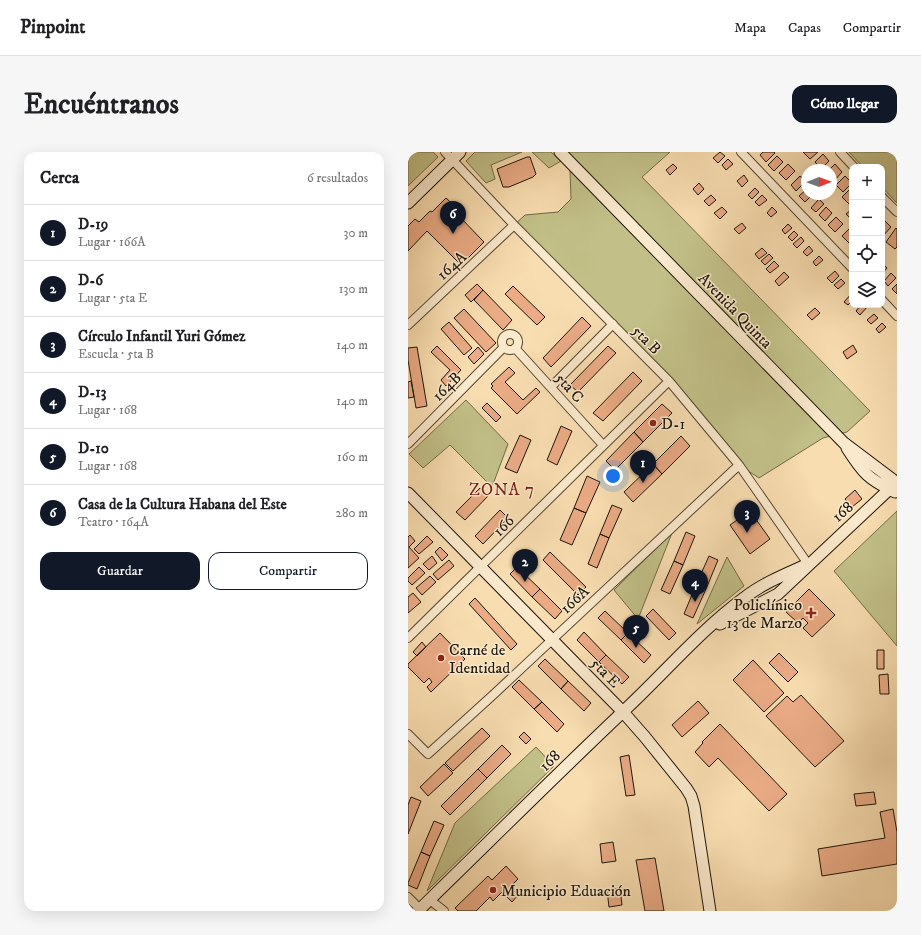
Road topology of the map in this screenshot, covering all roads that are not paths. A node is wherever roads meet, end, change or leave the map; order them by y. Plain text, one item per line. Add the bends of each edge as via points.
1 (560, 152) edge
2 (741, 152) edge
3 (840, 152) edge
4 (453, 155) edge
5 (851, 164) edge
6 (885, 200) edge
7 (408, 203) edge
8 (897, 212) edge
9 (514, 225) junction
10 (849, 265) edge
11 (885, 303) edge
12 (897, 316) edge
13 (614, 324) junction
14 (408, 325) edge
15 (504, 347) junction
16 (515, 348) junction
17 (669, 381) junction
18 (550, 386) junction
19 (844, 442) junction
20 (408, 444) edge
21 (603, 445) junction
22 (739, 464) junction
23 (871, 479) junction
24 (895, 486) edge
25 (408, 493) edge
26 (876, 503) junction
27 (808, 564) junction
28 (481, 567) junction
29 (408, 638) edge
30 (552, 640) junction
31 (622, 712) junction
32 (408, 734) edge
33 (408, 897) edge
34 (430, 900) junction
35 (419, 910) edge
36 (444, 911) edge
37 (710, 911) edge

1 - 19 street, Avenida Quinta
2 - 10 street
3 - 5 street
4 - 7 street
4 - 9 street, 5ta B
6 - 8 street
9 - 13 street, 5ta B
9 - 14 street, 164A
11 - 12 street
13 - 17 street, 5ta B
13 - 18 street
15 - 16 street via 509,350
15 - 16 street via 503,338 510,334 517,340
15 - 20 street, 164B
16 - 18 street, 5ta C
17 - 21 street, 166
17 - 22 street, 5ta B
18 - 21 street, 5ta C
19 - 23 street via 856,463
19 - 24 street, Avenida Quinta
21 - 28 street, 166
22 - 27 street, 5ta B
22 - 30 street, 166A
23 - 24 street
23 - 26 street
24 - 26 street, 168
25 - 28 street, 5ta E
26 - 27 street, 168
27 - 31 street, 168 via 767,582 744,597 702,633
28 - 29 street, 166
28 - 30 street, 5ta E
30 - 31 street, 5ta E
30 - 32 street, 166A via 428,754
31 - 34 street, 168
31 - 37 street, 5ta E via 691,796
33 - 35 street
34 - 35 street, 168
34 - 36 street

